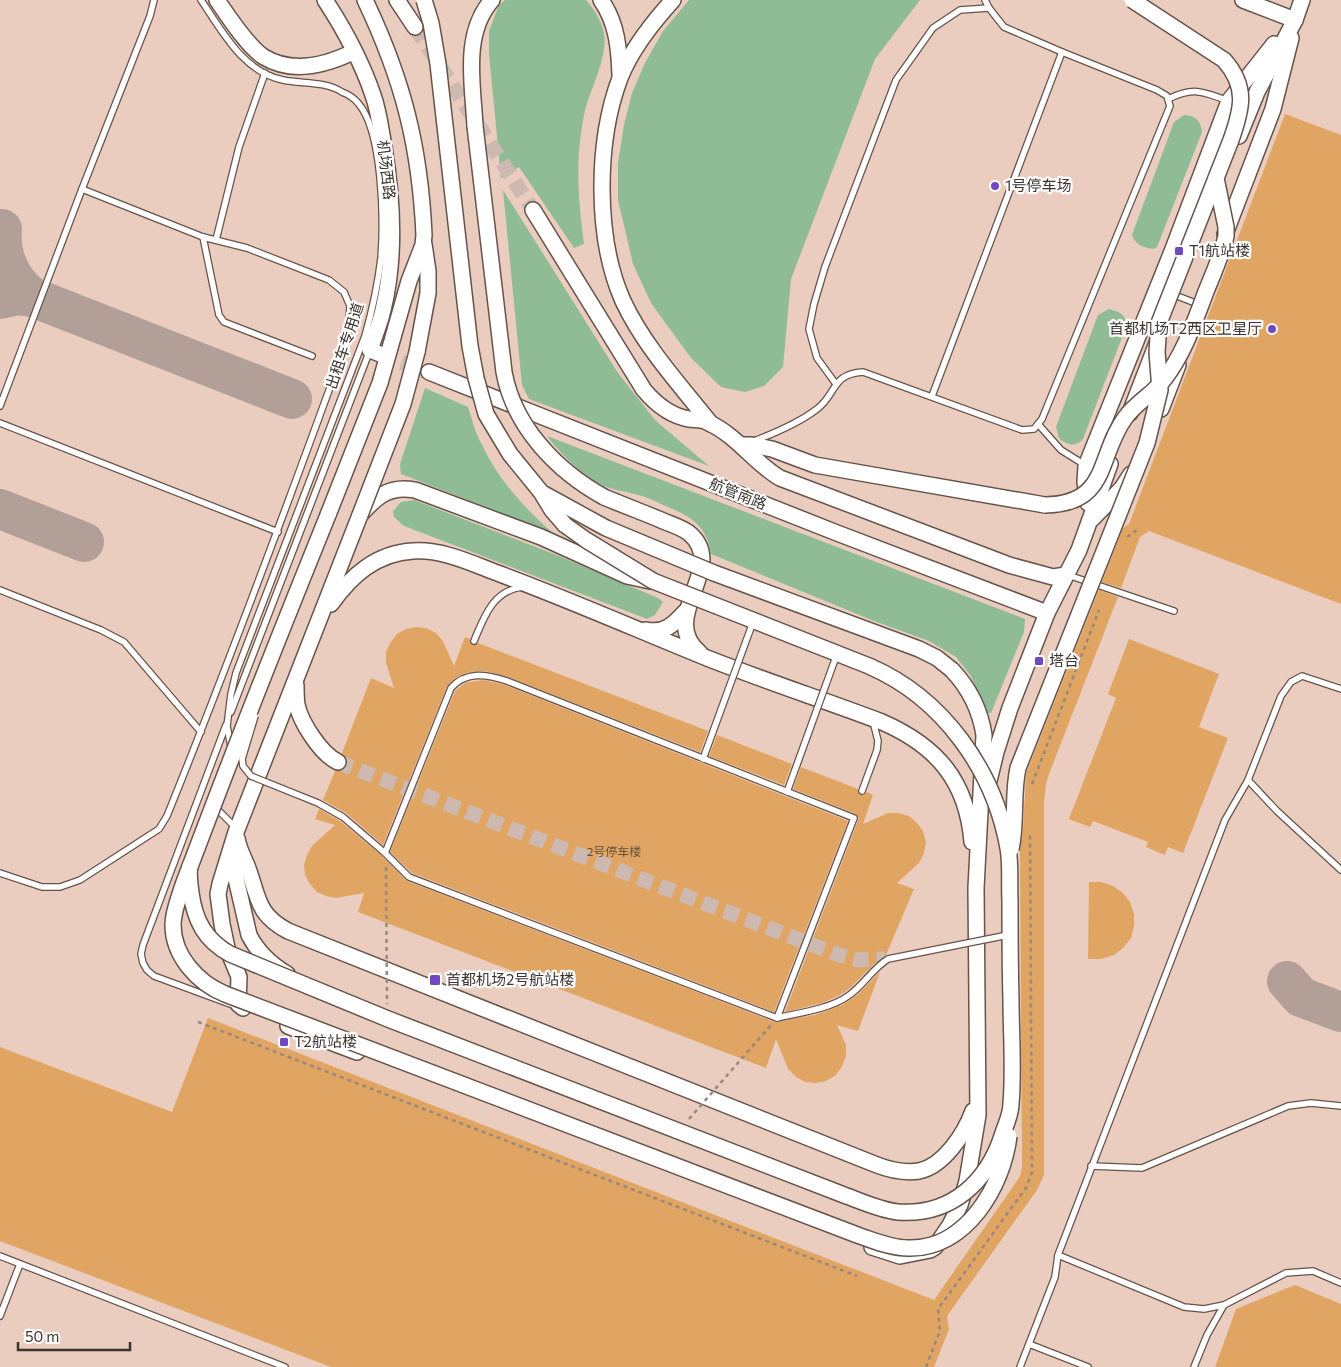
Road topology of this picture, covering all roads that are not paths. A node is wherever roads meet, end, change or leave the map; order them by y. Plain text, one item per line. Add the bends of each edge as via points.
1 (154, 0) edge
2 (201, 0) edge
3 (217, 0) edge
4 (325, 0) edge
5 (364, 0) edge
6 (397, 0) edge
7 (424, 0) edge
8 (492, 0) edge
9 (601, 0) edge
10 (673, 0) edge
11 (985, 0) edge
12 (1132, 0) edge
13 (1243, 0) edge
14 (1302, 0) edge
15 (989, 8) junction
16 (1295, 20) junction
17 (415, 27) tunnel mouth
18 (353, 52) junction
19 (1062, 52) junction
20 (265, 73) junction
21 (620, 77) junction
22 (1168, 99) junction
23 (1229, 101) junction
24 (1216, 178) junction
25 (82, 189) junction
26 (532, 210) tunnel mouth
27 (424, 235) junction
28 (203, 237) junction
29 (216, 240) junction
30 (1157, 286) junction
31 (1176, 296) junction
32 (1198, 304) junction
33 (1159, 323) junction
34 (1186, 344) junction
35 (375, 352) joint
36 (312, 356) dead end
37 (429, 372) tunnel mouth
38 (836, 384) junction
39 (1160, 385) junction
40 (932, 396) junction
41 (0, 406) edge
42 (0, 423) edge
43 (711, 424) junction
44 (1038, 424) junction
45 (1119, 426) junction
46 (1148, 443) junction
47 (742, 445) junction
48 (1086, 466) junction
49 (542, 492) junction
50 (360, 515) junction
51 (1089, 521) junction
52 (278, 532) junction
53 (1066, 575) junction
54 (653, 581) junction
55 (535, 587) junction
56 (0, 590) edge
57 (686, 611) junction
58 (1174, 611) dead end
59 (1047, 613) junction
60 (754, 621) junction
61 (638, 629) junction
62 (312, 636) junction
63 (474, 641) dead end
64 (837, 654) junction
65 (708, 658) junction
66 (265, 670) junction
67 (297, 673) junction
68 (1341, 689) edge
69 (228, 719) junction
70 (873, 719) junction
71 (201, 732) junction
72 (704, 759) junction
73 (338, 762) tunnel mouth
74 (1248, 780) junction
75 (862, 791) dead end
76 (787, 792) junction
77 (980, 821) junction
78 (236, 832) junction
79 (386, 853) junction
80 (1009, 860) junction
81 (190, 866) junction
82 (1341, 870) edge
83 (0, 873) edge
84 (976, 888) junction
85 (1010, 934) junction
86 (978, 940) junction
87 (885, 959) tunnel mouth
88 (241, 1008) junction
89 (777, 1018) junction
90 (978, 1092) junction
91 (1011, 1104) junction
92 (1341, 1106) edge
93 (973, 1142) junction
94 (1091, 1166) junction
95 (1058, 1255) junction
96 (0, 1256) edge
97 (20, 1264) junction
98 (1341, 1283) edge
99 (1224, 1305) junction
100 (0, 1316) edge
101 (1029, 1344) junction
102 (285, 1367) edge
103 (1020, 1367) edge
104 (1088, 1367) edge
105 (1194, 1367) edge

1 - 25 lane
2 - 20 lane, 出租车专用道 via 231,44 250,64
3 - 18 street via 264,57 298,67 328,62
4 - 18 street, 机场西路
5 - 27 street via 388,53 405,103 418,169
6 - 17 street
7 - 49 street, bridge via 438,64 470,346 478,389 486,414 504,445
8 - 57 street, bridge via 480,17 472,58 475,126 508,389 522,421 555,462 575,480 604,497 683,530 696,541 703,564
9 - 21 street via 614,23
10 - 21 street via 652,24
11 - 15 lane
12 - 24 street, bridge via 1224,60 1239,84 1241,109
13 - 16 street
14 - 16 street
15 - 19 lane via 1004,27
15 - 38 lane via 960,10 933,28 896,80 825,267 812,312 809,329 817,358
16 - 23 street
16 - 31 street via 1246,117
16 - 32 street via 1273,109
18 - 35 street, 机场西路 via 378,114 389,180 391,255
19 - 22 lane via 1157,90
19 - 40 lane
20 - 29 lane via 238,146
20 - 69 lane, 出租车专用道 via 282,80 332,87 357,102 367,117 378,162 381,258 363,341 240,662
21 - 43 street via 609,114 602,175 603,215 614,272 636,324
22 - 23 lane via 1193,90
22 - 44 lane via 1170,106
23 - 30 street
24 - 33 street, bridge
24 - 34 street, bridge via 1226,236
25 - 28 lane
25 - 41 lane
26 - 43 street via 650,397 671,413
27 - 50 street, bridge via 428,292 417,352 403,404
27 - 66 street, bridge via 380,383
28 - 29 lane
28 - 36 lane via 219,315 224,322
29 - 52 lane via 247,248 329,280 344,292 350,306 348,338
30 - 31 lane
30 - 48 street
31 - 32 lane
31 - 51 street
32 - 51 street via 1127,483
33 - 39 street, bridge
33 - 45 street, bridge
34 - 39 street, bridge
34 - 46 street, bridge
35 - 69 lane
37 - 59 street, 航管南路
38 - 40 lane via 844,376 863,372
38 - 47 lane via 819,408 810,414
39 - 45 street, bridge via 1133,408
39 - 46 street, bridge
40 - 44 lane via 1022,430 1034,429
42 - 52 lane
43 - 47 street
44 - 48 lane via 1061,450
45 - 47 street, bridge via 1104,467 1091,488 1074,500 1045,505 815,465 772,449
46 - 80 street, bridge via 1022,757 1016,779 1014,835
47 - 53 street via 770,472 789,482 1009,564 1053,577
48 - 51 street
49 - 54 street, bridge via 565,525
49 - 77 street, bridge via 643,544 919,649 941,661 972,697 982,726
50 - 54 street, bridge via 383,494 398,489 415,490 624,574
50 - 62 street
51 - 53 street
52 - 71 lane
53 - 58 lane
53 - 59 street
54 - 60 street, bridge
55 - 61 street
55 - 62 street via 448,556 426,551 405,552 372,563 358,572 330,605
55 - 63 lane via 516,588 497,599 489,608
56 - 71 lane via 124,642
57 - 61 street via 667,629
57 - 65 street via 687,637 696,650
59 - 77 street via 1002,730
60 - 64 street, bridge
60 - 72 lane, bridge
61 - 65 street
62 - 67 street
64 - 76 lane, bridge
64 - 80 street, bridge via 904,685 948,724 975,760 989,788 998,810
65 - 70 street
66 - 79 lane, bridge via 243,754 242,763 246,771 268,784 329,808
66 - 81 street, bridge
67 - 73 street via 296,703 302,718 322,750
67 - 78 street
68 - 74 lane via 1302,676 1291,682 1281,696
69 - 78 lane via 231,752 216,802
69 - 88 lane via 165,882 142,954 145,967 154,976
70 - 75 lane via 878,750
70 - 84 street via 925,746 953,777 970,824
71 - 83 lane via 167,816 159,829 147,838 80,880 60,886 42,887
72 - 76 lane, bridge
72 - 79 lane, bridge via 506,681 486,675 466,676 451,688
74 - 82 lane
74 - 94 lane via 1224,820
76 - 89 lane, bridge via 854,818
77 - 84 street
78 - 88 street via 218,894 226,941 239,977 238,1004
78 - 90 street via 260,905 274,922 288,931 877,1165 911,1171 934,1164 960,1137 972,1114
78 - 93 street via 232,861 252,939 278,968 314,987 902,1213 927,1211 943,1203 957,1183
79 - 89 lane, bridge via 413,879
80 - 85 street, bridge
81 - 91 street, bridge via 191,896 198,922 220,948 388,1019 895,1212 945,1205 979,1180 995,1155
81 - 91 street, bridge via 175,911 175,937 180,953 194,973 219,992 886,1244 908,1248 934,1244 958,1231 977,1212 995,1184 1004,1161
84 - 86 street
85 - 89 lane, bridge via 888,959 838,1002
85 - 91 street, bridge
86 - 87 street
86 - 90 street
88 - 93 street via 900,1256 930,1250 950,1225 968,1181
90 - 93 street
92 - 94 lane via 1311,1103 1288,1106 1142,1168
94 - 95 lane
95 - 99 lane via 1184,1307 1204,1309
95 - 101 lane via 1055,1277
96 - 97 lane
97 - 100 lane
97 - 102 lane
98 - 99 lane via 1313,1271 1286,1273
99 - 105 lane
101 - 103 lane
101 - 104 lane

